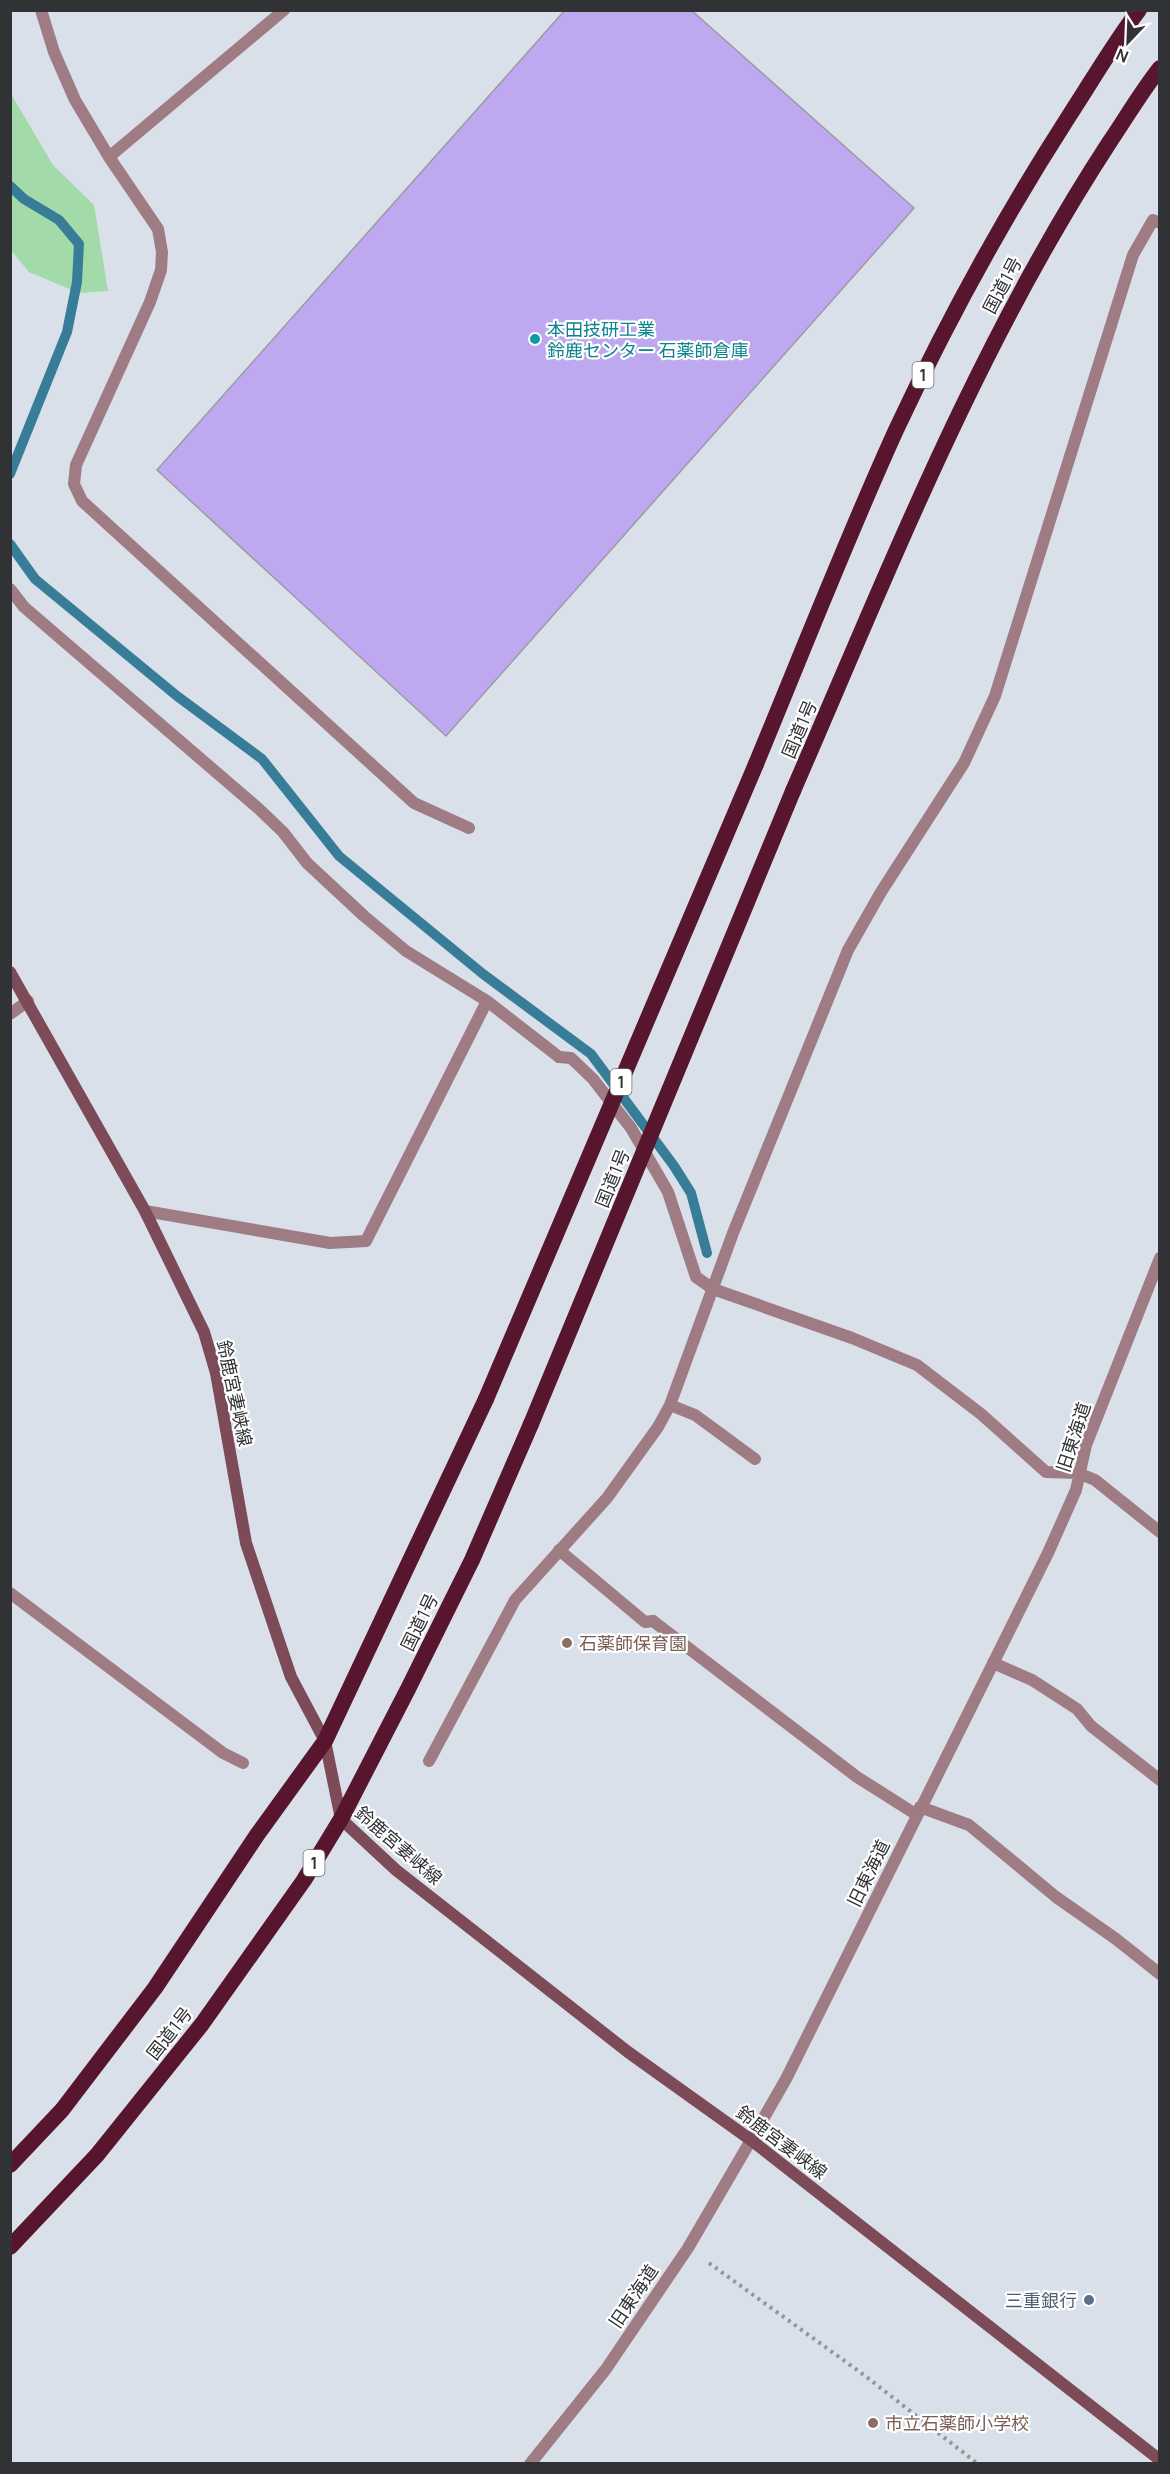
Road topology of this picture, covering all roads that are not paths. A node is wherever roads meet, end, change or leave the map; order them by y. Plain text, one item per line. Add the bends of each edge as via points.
1 (41, 10) edge
2 (284, 10) edge
3 (1139, 10) edge
4 (1160, 68) edge
5 (109, 158) junction
6 (1160, 223) edge
7 (10, 589) edge
8 (469, 828) dead end
9 (10, 972) edge
10 (28, 1000) junction
11 (487, 1001) junction
12 (10, 1014) edge
13 (145, 1211) junction
14 (1160, 1258) edge
15 (713, 1289) junction
16 (670, 1405) junction
17 (755, 1459) dead end
18 (1078, 1473) junction
19 (1160, 1532) edge
20 (559, 1550) junction
21 (10, 1593) edge
22 (993, 1663) junction
23 (325, 1741) junction
24 (429, 1761) dead end
25 (243, 1763) dead end
26 (1160, 1780) edge
27 (919, 1811) junction
28 (341, 1819) junction
29 (1160, 1974) edge
30 (751, 2140) junction
31 (10, 2165) edge
32 (10, 2247) edge
33 (1160, 2460) edge
34 (530, 2463) edge

1 - 5 street via 75,100
2 - 5 street
3 - 23 highway, 国道1号 / 1, bridge via 993,239 897,429 486,1399
4 - 28 highway, 国道1号 / 1, bridge via 1038,259 942,448 793,791 472,1560
5 - 8 street via 158,229 161,270 76,465 74,484 82,501 414,803
6 - 15 street via 1153,220 1133,255 995,696 964,763 848,950
7 - 11 street via 24,607 259,809 307,863 364,916 406,951
9 - 10 main road, 鈴鹿宮妻峡線
10 - 12 street
10 - 13 main road, 鈴鹿宮妻峡線
11 - 13 street via 366,1241 330,1243
11 - 15 street via 559,1057 571,1058 593,1079 631,1128 668,1192 696,1277
13 - 23 main road, 鈴鹿宮妻峡線 via 204,1332 216,1373 246,1543 291,1677
14 - 18 street, 旧東海道
15 - 16 street
15 - 18 street via 917,1365 981,1414 1046,1472
16 - 17 street via 695,1415
16 - 20 street via 608,1498
18 - 19 street via 1095,1480
18 - 22 street, 旧東海道 via 1076,1491
20 - 24 street via 515,1600
20 - 27 street via 645,1622 653,1621 857,1777
21 - 25 street via 213,1746
22 - 26 street via 1032,1680 1077,1709 1090,1726
22 - 27 street, 旧東海道
23 - 28 main road, 鈴鹿宮妻峡線
23 - 31 highway, 国道1号 / 1 via 155,1988 62,2110
27 - 29 street via 969,1825 1056,1897
27 - 30 street, 旧東海道 via 786,2079
28 - 30 main road, 鈴鹿宮妻峡線 via 396,1870 619,2044
28 - 32 highway, 国道1号 / 1 via 304,1880 202,2024 97,2155
30 - 33 main road, 鈴鹿宮妻峡線
30 - 34 street, 旧東海道 via 688,2248 606,2369

